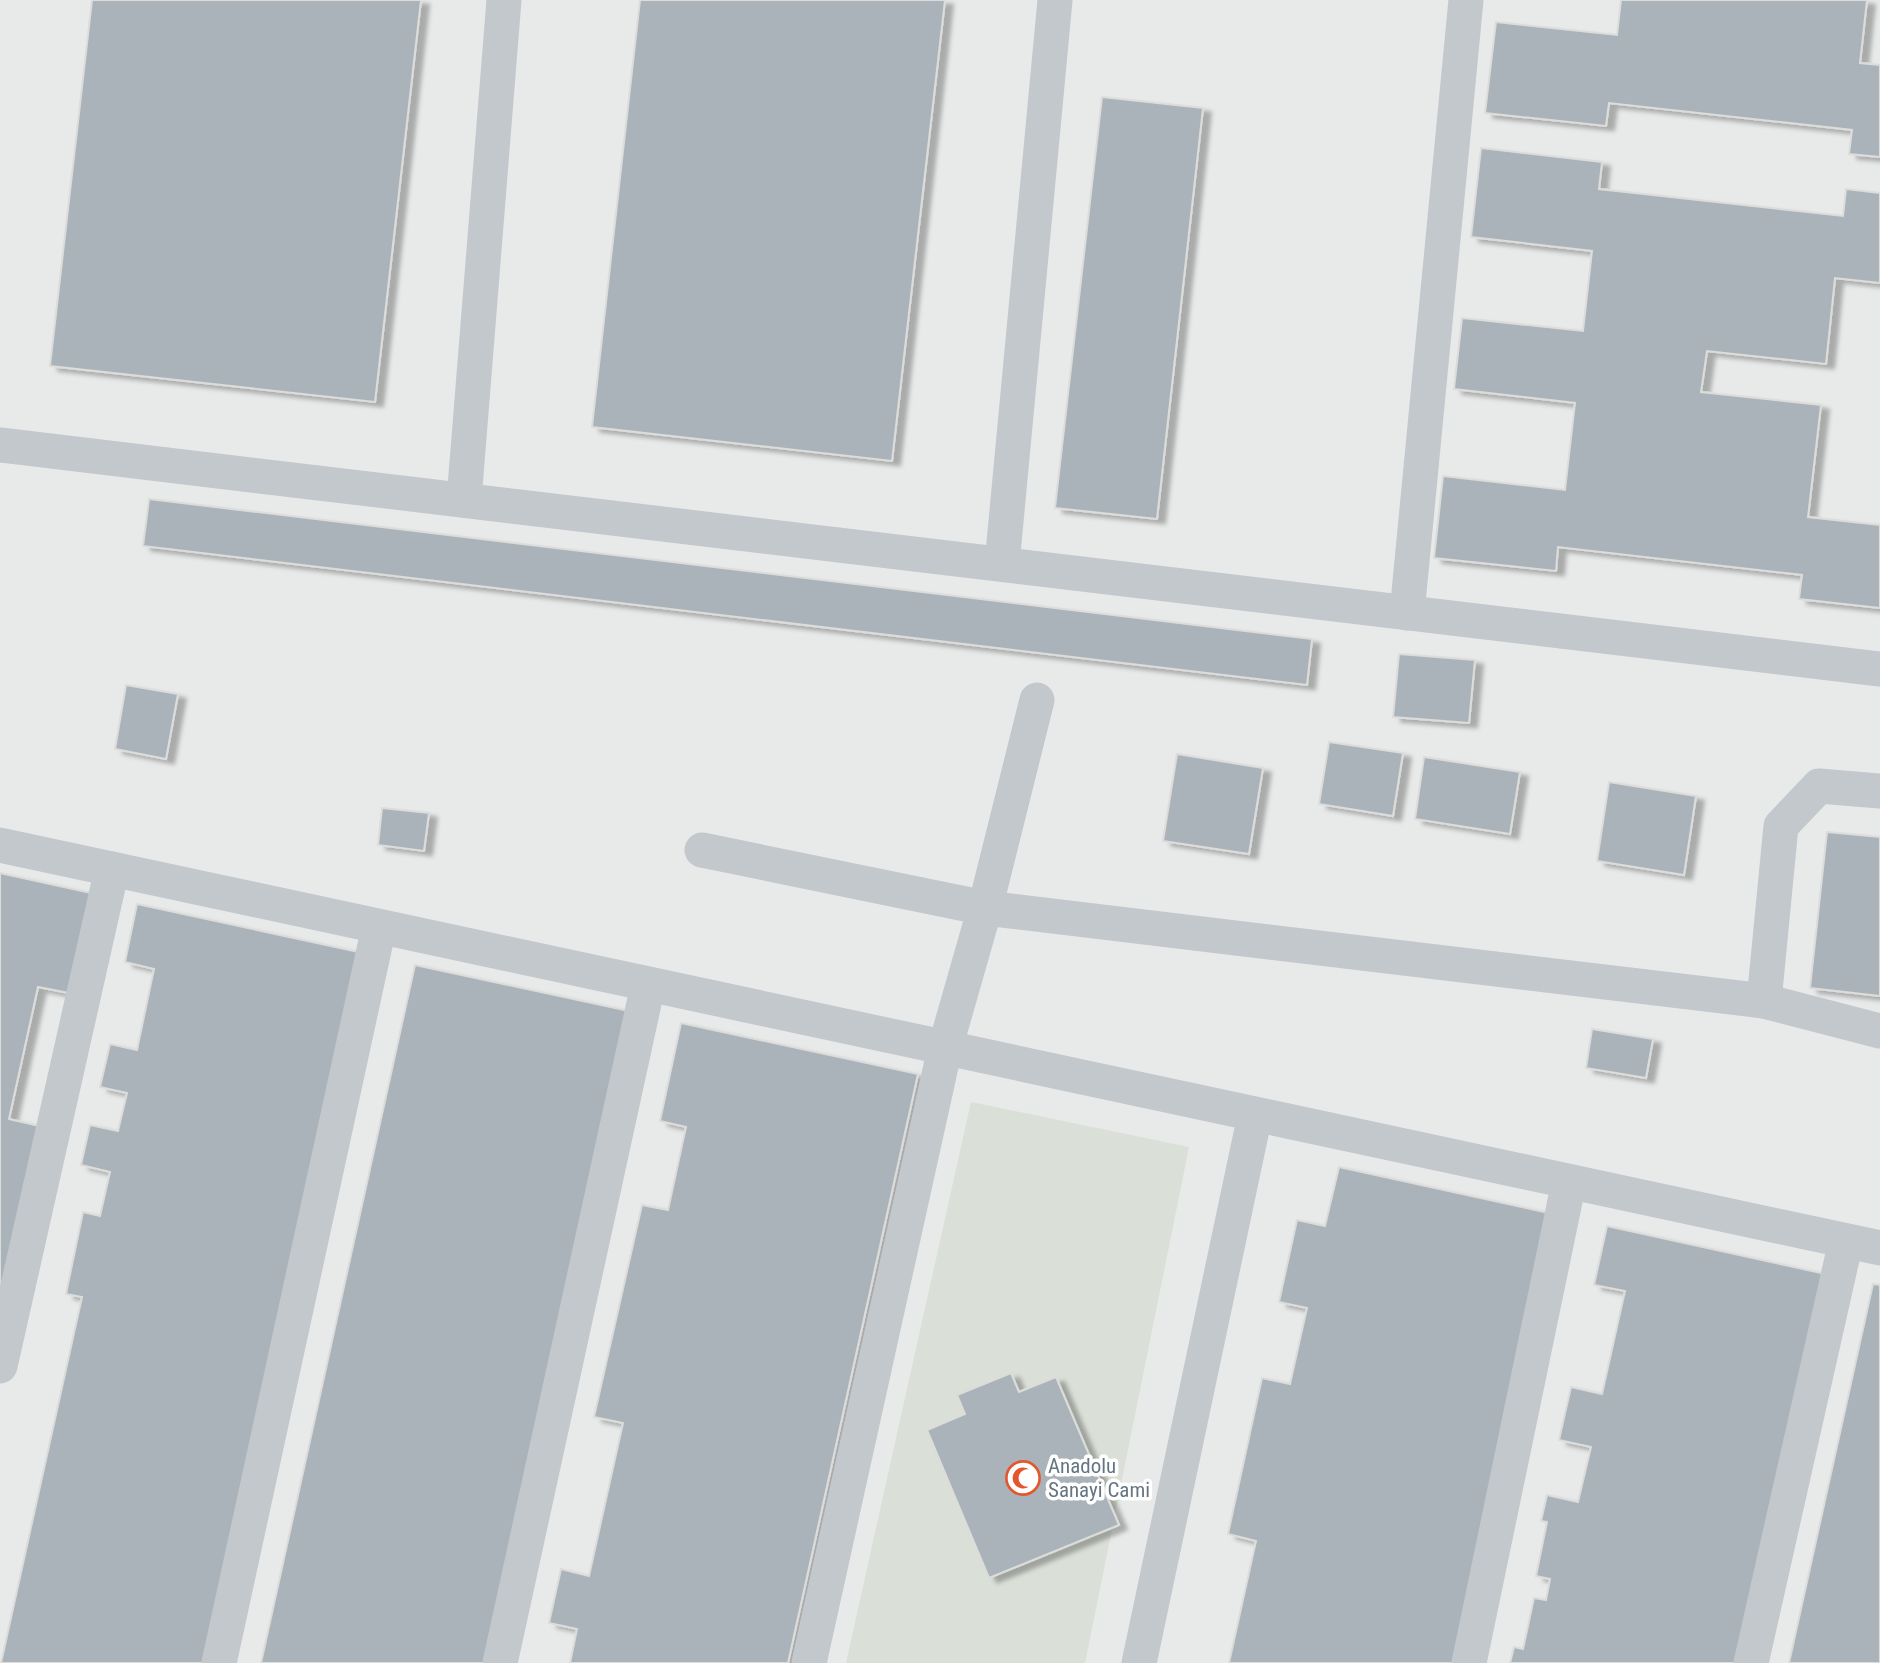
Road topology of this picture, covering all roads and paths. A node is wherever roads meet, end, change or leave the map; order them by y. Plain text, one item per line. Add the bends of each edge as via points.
1 (505, 0) edge
2 (1055, 0) edge
3 (1466, 0) edge
4 (0, 445) edge
5 (464, 500) junction
6 (1002, 564) junction
7 (1407, 613) junction
8 (1880, 669) edge
9 (1037, 700) dead end
10 (1880, 791) edge
11 (0, 845) edge
12 (702, 850) dead end
13 (112, 869) junction
14 (985, 908) junction
15 (379, 927) junction
16 (648, 985) junction
17 (1764, 1001) junction
18 (1880, 1031) edge
19 (945, 1048) junction
20 (1255, 1115) junction
21 (1570, 1182) junction
22 (1846, 1241) junction
23 (1880, 1248) edge
24 (0, 1366) edge
25 (219, 1663) edge
26 (500, 1663) edge
27 (809, 1663) edge
28 (1139, 1663) edge
29 (1469, 1663) edge
30 (1751, 1663) edge

1 - 5 street
2 - 6 street
3 - 7 street
4 - 5 street
5 - 6 street
6 - 7 street
7 - 8 street
9 - 14 street
10 - 17 street via 1819,786 1781,826
11 - 13 street
12 - 14 street
13 - 15 street
13 - 24 street
14 - 17 street
14 - 19 street
15 - 16 street
15 - 25 street
16 - 19 street
16 - 26 street
17 - 18 street
19 - 20 street
19 - 27 street
20 - 21 street
20 - 28 street
21 - 22 street
21 - 29 street
22 - 23 street
22 - 30 street

